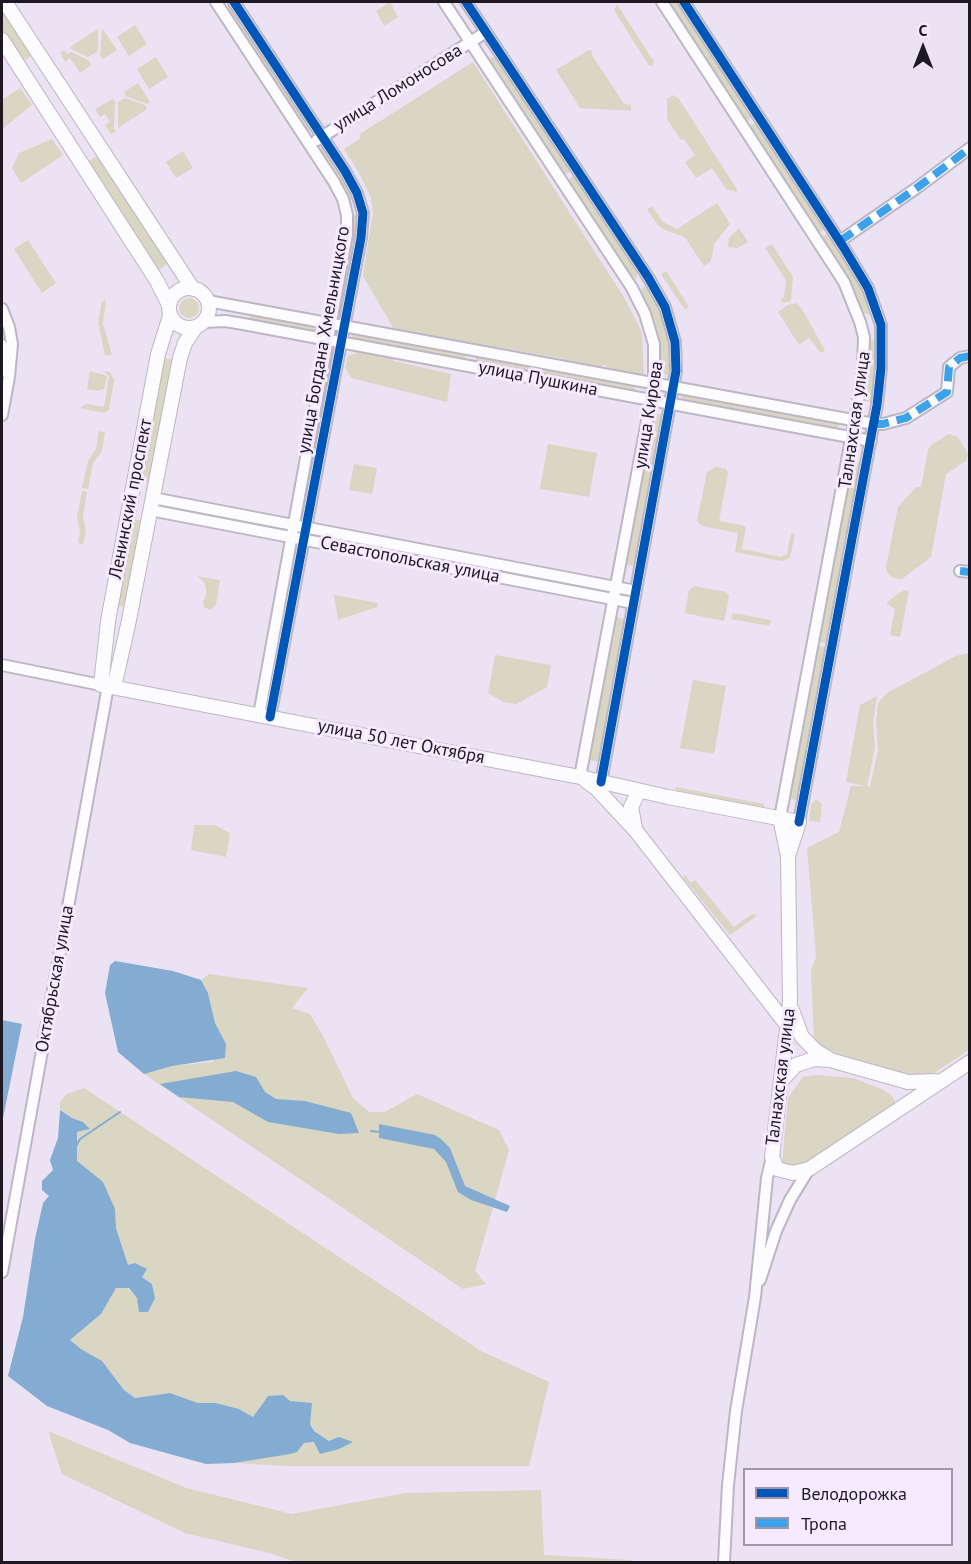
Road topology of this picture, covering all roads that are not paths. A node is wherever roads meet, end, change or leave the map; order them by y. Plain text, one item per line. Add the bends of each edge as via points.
1 (5, 2) edge
2 (216, 2) edge
3 (234, 2) edge
4 (444, 2) edge
5 (466, 2) edge
6 (662, 2) edge
7 (684, 2) edge
8 (486, 32) junction
9 (2, 40) edge
10 (470, 42) junction
11 (47, 67) junction
12 (27, 79) junction
13 (322, 136) junction
14 (95, 141) junction
15 (309, 145) junction
16 (969, 147) edge
17 (75, 154) junction
18 (361, 205) junction
19 (347, 209) junction
20 (840, 241) junction
21 (648, 277) junction
22 (632, 288) junction
23 (193, 289) junction
24 (208, 302) junction
25 (2, 309) edge
26 (170, 310) junction
27 (330, 324) junction
28 (200, 325) junction
29 (881, 325) junction
30 (344, 327) junction
31 (862, 330) junction
32 (328, 340) junction
33 (341, 342) junction
34 (2, 345) edge
35 (969, 356) edge
36 (2, 372) edge
37 (654, 384) junction
38 (673, 387) junction
39 (651, 400) junction
40 (670, 403) junction
41 (2, 415) edge
42 (855, 420) junction
43 (874, 424) junction
44 (852, 437) junction
45 (871, 441) junction
46 (152, 504) junction
47 (293, 525) junction
48 (306, 527) junction
49 (291, 537) junction
50 (304, 540) junction
51 (431, 551) junction
52 (486, 562) junction
53 (429, 564) junction
54 (484, 574) junction
55 (616, 587) junction
56 (636, 591) junction
57 (613, 599) junction
58 (633, 603) junction
59 (2, 665) edge
60 (108, 686) junction
61 (264, 716) junction
62 (580, 777) junction
63 (601, 782) junction
64 (639, 791) junction
65 (780, 819) junction
66 (799, 822) junction
67 (636, 831) junction
68 (788, 856) junction
69 (790, 1002) junction
70 (787, 1025) junction
71 (830, 1060) junction
72 (969, 1062) edge
73 (941, 1080) junction
74 (780, 1083) junction
75 (900, 1084) junction
76 (898, 1108) junction
77 (770, 1162) junction
78 (809, 1169) junction
79 (2, 1272) edge
80 (755, 1298) junction
81 (724, 1563) edge

1 - 11 main road
2 - 15 street, улица Богдана Хмельницкого
3 - 13 street, улица Богдана Хмельницкого
4 - 10 street, улица Кирова
5 - 8 street, улица Кирова
6 - 31 street, Талнахская улица via 844,282
7 - 20 street, Талнахская улица
8 - 10 street, улица Ломоносова
8 - 21 street, улица Кирова
9 - 12 main road
10 - 13 street, улица Ломоносова
10 - 22 street, улица Кирова
11 - 12 main road
11 - 14 main road
12 - 17 main road
13 - 15 street, улица Ломоносова
13 - 18 street, улица Богдана Хмельницкого
14 - 17 main road
14 - 23 main road
15 - 19 street, улица Богдана Хмельницкого
16 - 20 street
17 - 26 main road via 157,281
18 - 19 street, улица Богдана Хмельницкого
18 - 30 street, улица Богдана Хмельницкого via 361,238
19 - 27 street, улица Богдана Хмельницкого via 347,234
20 - 29 street, Талнахская улица via 868,288
21 - 22 street
21 - 38 street, улица Кирова via 671,324 676,361
22 - 37 street, улица Кирова via 651,329
23 - 24 main road
23 - 26 main road via 172,297
24 - 27 street, улица Пушкина
24 - 28 main road via 209,312
25 - 41 street via 12,344
26 - 28 main road via 180,327
26 - 60 main road, Ленинский проспект via 152,384 108,621
27 - 30 street, улица Пушкина
27 - 32 street, улица Богдана Хмельницкого
28 - 32 street, улица Пушкина via 225,321
28 - 46 main road, Ленинский проспект via 185,343 180,358
29 - 31 street
29 - 43 street, Талнахская улица via 881,368
30 - 33 street, улица Богдана Хмельницкого
30 - 37 street, улица Пушкина
31 - 42 street, Талнахская улица via 863,366
32 - 33 street, улица Пушкина
32 - 47 street, улица Богдана Хмельницкого
33 - 39 street, улица Пушкина
33 - 48 street, улица Богдана Хмельницкого
34 - 36 street
35 - 43 street via 949,367 946,392 906,418
37 - 38 street, улица Пушкина
37 - 39 street, улица Кирова
38 - 40 street, улица Кирова
38 - 42 street, улица Пушкина
39 - 40 street, улица Пушкина
39 - 55 street, улица Кирова
40 - 44 street, улица Пушкина
40 - 56 street, улица Кирова
42 - 43 street, улица Пушкина
42 - 44 street, Талнахская улица
43 - 45 street, Талнахская улица
44 - 45 street, улица Пушкина
44 - 65 street, Талнахская улица
45 - 66 street, Талнахская улица
46 - 47 street, Севастопольская улица
46 - 49 street, Севастопольская улица
46 - 60 main road, Ленинский проспект
47 - 48 street, Севастопольская улица
47 - 49 street, улица Богдана Хмельницкого
48 - 50 street, улица Богдана Хмельницкого
48 - 51 street, Севастопольская улица
49 - 50 street, Севастопольская улица
49 - 61 street, улица Богдана Хмельницкого
50 - 53 street, Севастопольская улица
50 - 61 street, улица Богдана Хмельницкого
51 - 52 street, Севастопольская улица
51 - 53 street
52 - 54 street
52 - 55 street, Севастопольская улица
53 - 54 street, Севастопольская улица
54 - 57 street, Севастопольская улица
55 - 56 street, Севастопольская улица
55 - 57 street, улица Кирова
56 - 58 street, улица Кирова
57 - 58 street, Севастопольская улица
57 - 62 street, улица Кирова
58 - 63 street, улица Кирова
59 - 60 street, улица 50 лет Октября
60 - 61 main road, улица 50 лет Октября
60 - 79 street, Октябрьская улица
61 - 62 main road, улица 50 лет Октября
62 - 63 main road, улица 50 лет Октября
62 - 67 main road via 596,788
63 - 64 main road, улица 50 лет Октября
64 - 65 main road, улица 50 лет Октября
64 - 67 main road via 631,807
65 - 66 main road, улица 50 лет Октября
65 - 68 main road, Талнахская улица
66 - 68 main road, Талнахская улица
67 - 70 main road
68 - 69 main road, Талнахская улица
69 - 70 main road, Талнахская улица
69 - 71 main road via 802,1037
70 - 74 main road, Талнахская улица
71 - 74 main road via 804,1061
71 - 75 main road
72 - 73 main road
73 - 75 main road
73 - 76 main road
74 - 77 main road, Талнахская улица
75 - 76 main road via 904,1098
76 - 78 main road
77 - 78 main road via 787,1173
77 - 80 street, Талнахская улица
78 - 80 street via 776,1231
80 - 81 street via 733,1436

